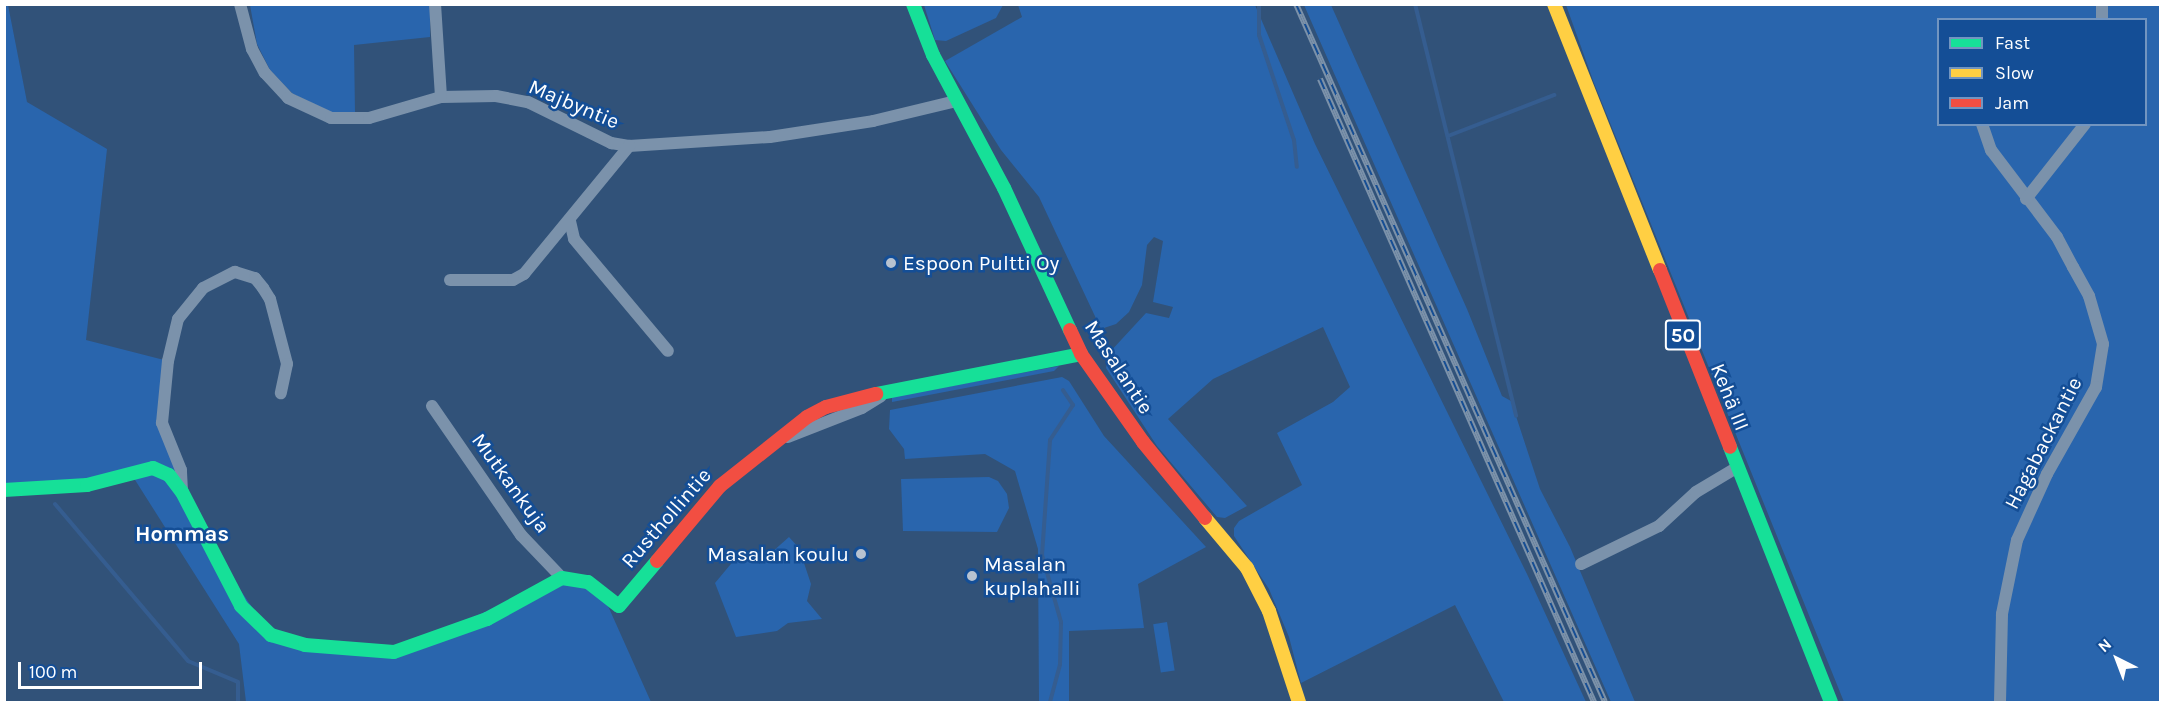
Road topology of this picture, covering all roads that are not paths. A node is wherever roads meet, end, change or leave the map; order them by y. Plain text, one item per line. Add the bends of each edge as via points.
1 (240, 4) edge
2 (435, 4) edge
3 (913, 4) edge
4 (1554, 4) edge
5 (441, 97) junction
6 (956, 101) junction
7 (1983, 126) edge
8 (2083, 126) edge
9 (630, 146) junction
10 (2026, 199) junction
11 (570, 221) junction
12 (450, 280) dead end
13 (668, 351) dead end
14 (1081, 354) junction
15 (281, 393) dead end
16 (432, 406) dead end
17 (1736, 468) junction
18 (4, 490) edge
19 (182, 492) junction
20 (1581, 564) dead end
21 (562, 578) junction
22 (1299, 702) edge
23 (1831, 702) edge
24 (2000, 702) edge

1 - 5 street, Majbyntie via 252,49 266,73 288,98 331,118 369,118
2 - 5 street
3 - 6 main road, Masalantie
4 - 17 main road, Kehä III / 50
5 - 9 street, Majbyntie via 496,96 528,102 611,143
6 - 9 street, Majbyntie via 882,119 770,137
6 - 14 main road, Masalantie via 1004,188
7 - 10 street, Hagabackantie via 1991,150
8 - 10 street
9 - 11 street
10 - 24 street, Hagabackantie via 2057,237 2089,296 2103,344 2096,387 2047,474 2017,540 2002,614
11 - 12 street via 524,274 513,280
11 - 13 street via 574,238
14 - 21 main road, Rusthollintie via 826,407 778,440 698,508 619,606 588,582
14 - 22 main road, Masalantie via 1143,442 1247,568 1269,611
15 - 19 street via 288,364 270,299 263,288 255,278 236,272 203,288 178,319 168,361 162,423 181,470
16 - 21 street, Mutkankuja via 520,535
17 - 20 street via 1704,486 1659,526
17 - 23 main road, Kehä III / 50
18 - 19 main road via 87,485 153,468 169,475
19 - 21 main road via 241,606 271,635 305,645 394,652 487,619

